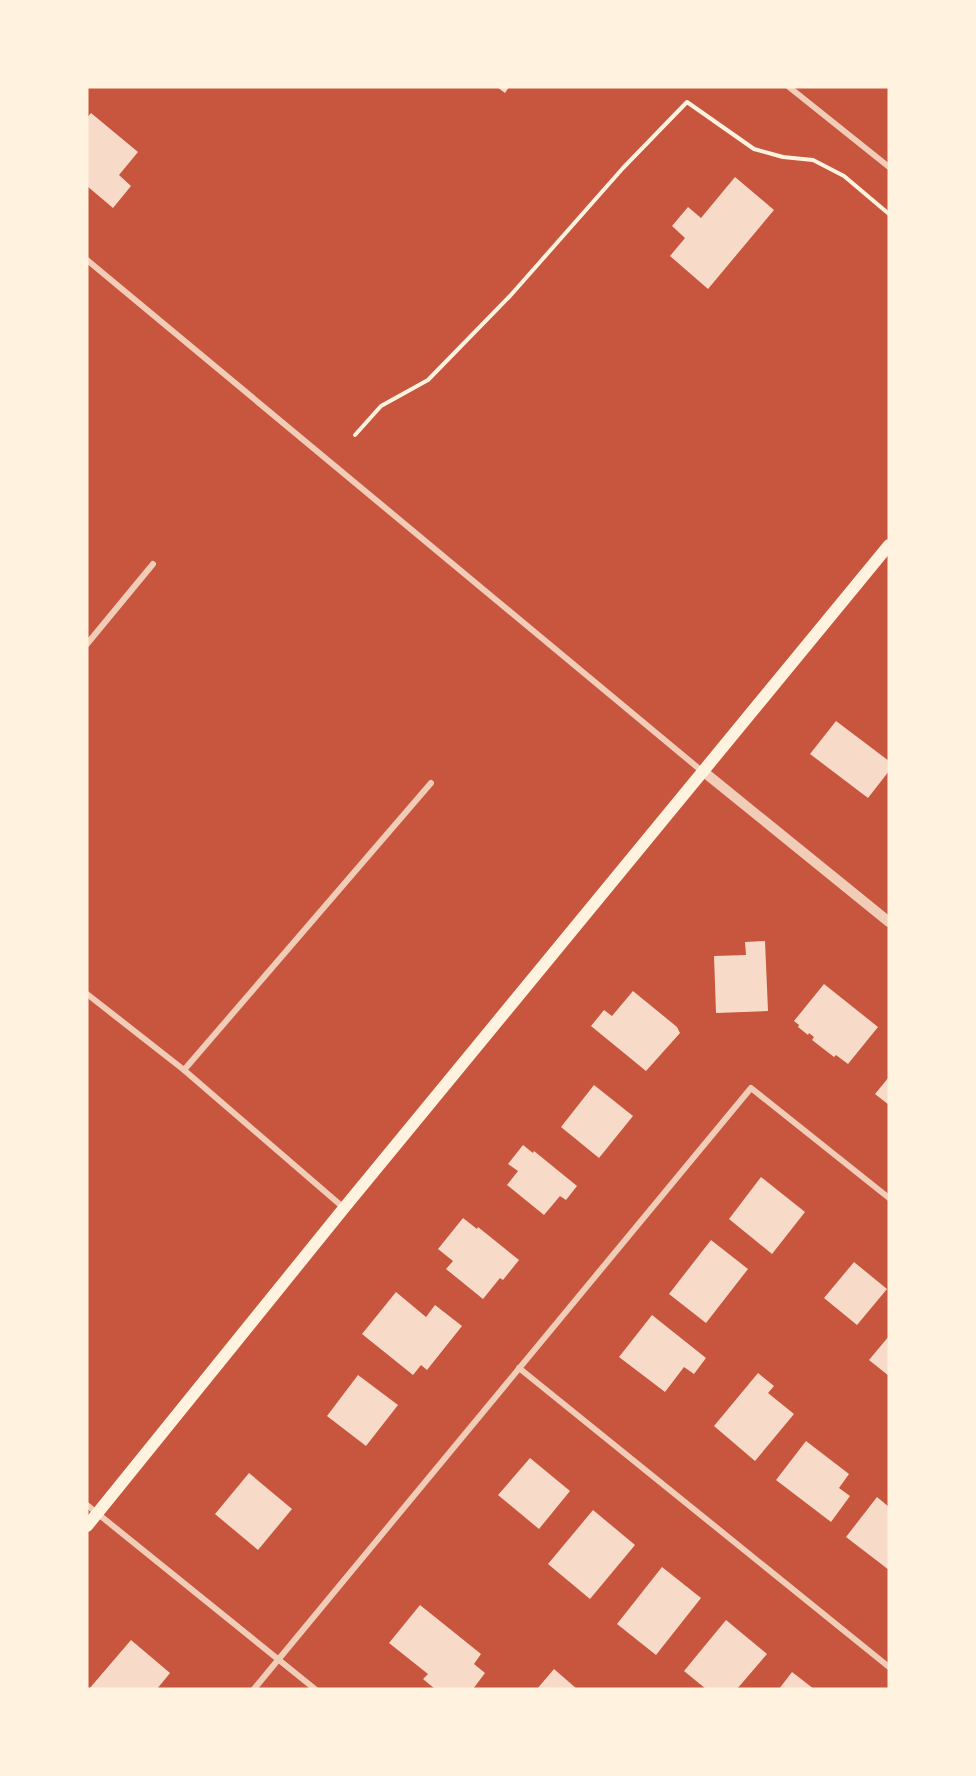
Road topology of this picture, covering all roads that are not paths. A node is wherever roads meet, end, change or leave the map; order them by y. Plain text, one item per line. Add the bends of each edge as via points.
1 (789, 87) edge
2 (889, 167) edge
3 (89, 262) edge
4 (889, 545) edge
5 (153, 564) dead end
6 (87, 644) edge
7 (704, 772) junction
8 (431, 783) dead end
9 (889, 922) edge
10 (87, 994) edge
11 (184, 1070) junction
12 (889, 1198) edge
13 (344, 1208) junction
14 (519, 1368) junction
15 (87, 1505) edge
16 (97, 1513) junction
17 (87, 1526) edge
18 (279, 1659) junction
19 (889, 1667) edge
20 (254, 1689) edge
21 (315, 1689) edge

1 - 2 street
3 - 7 street
4 - 7 main road
5 - 6 street
7 - 9 street
7 - 13 main road
8 - 11 street
10 - 11 street
11 - 13 street
12 - 14 street via 751,1088
13 - 16 main road
14 - 18 street
14 - 19 street
15 - 16 street
16 - 17 main road
16 - 18 street
18 - 20 street
18 - 21 street

